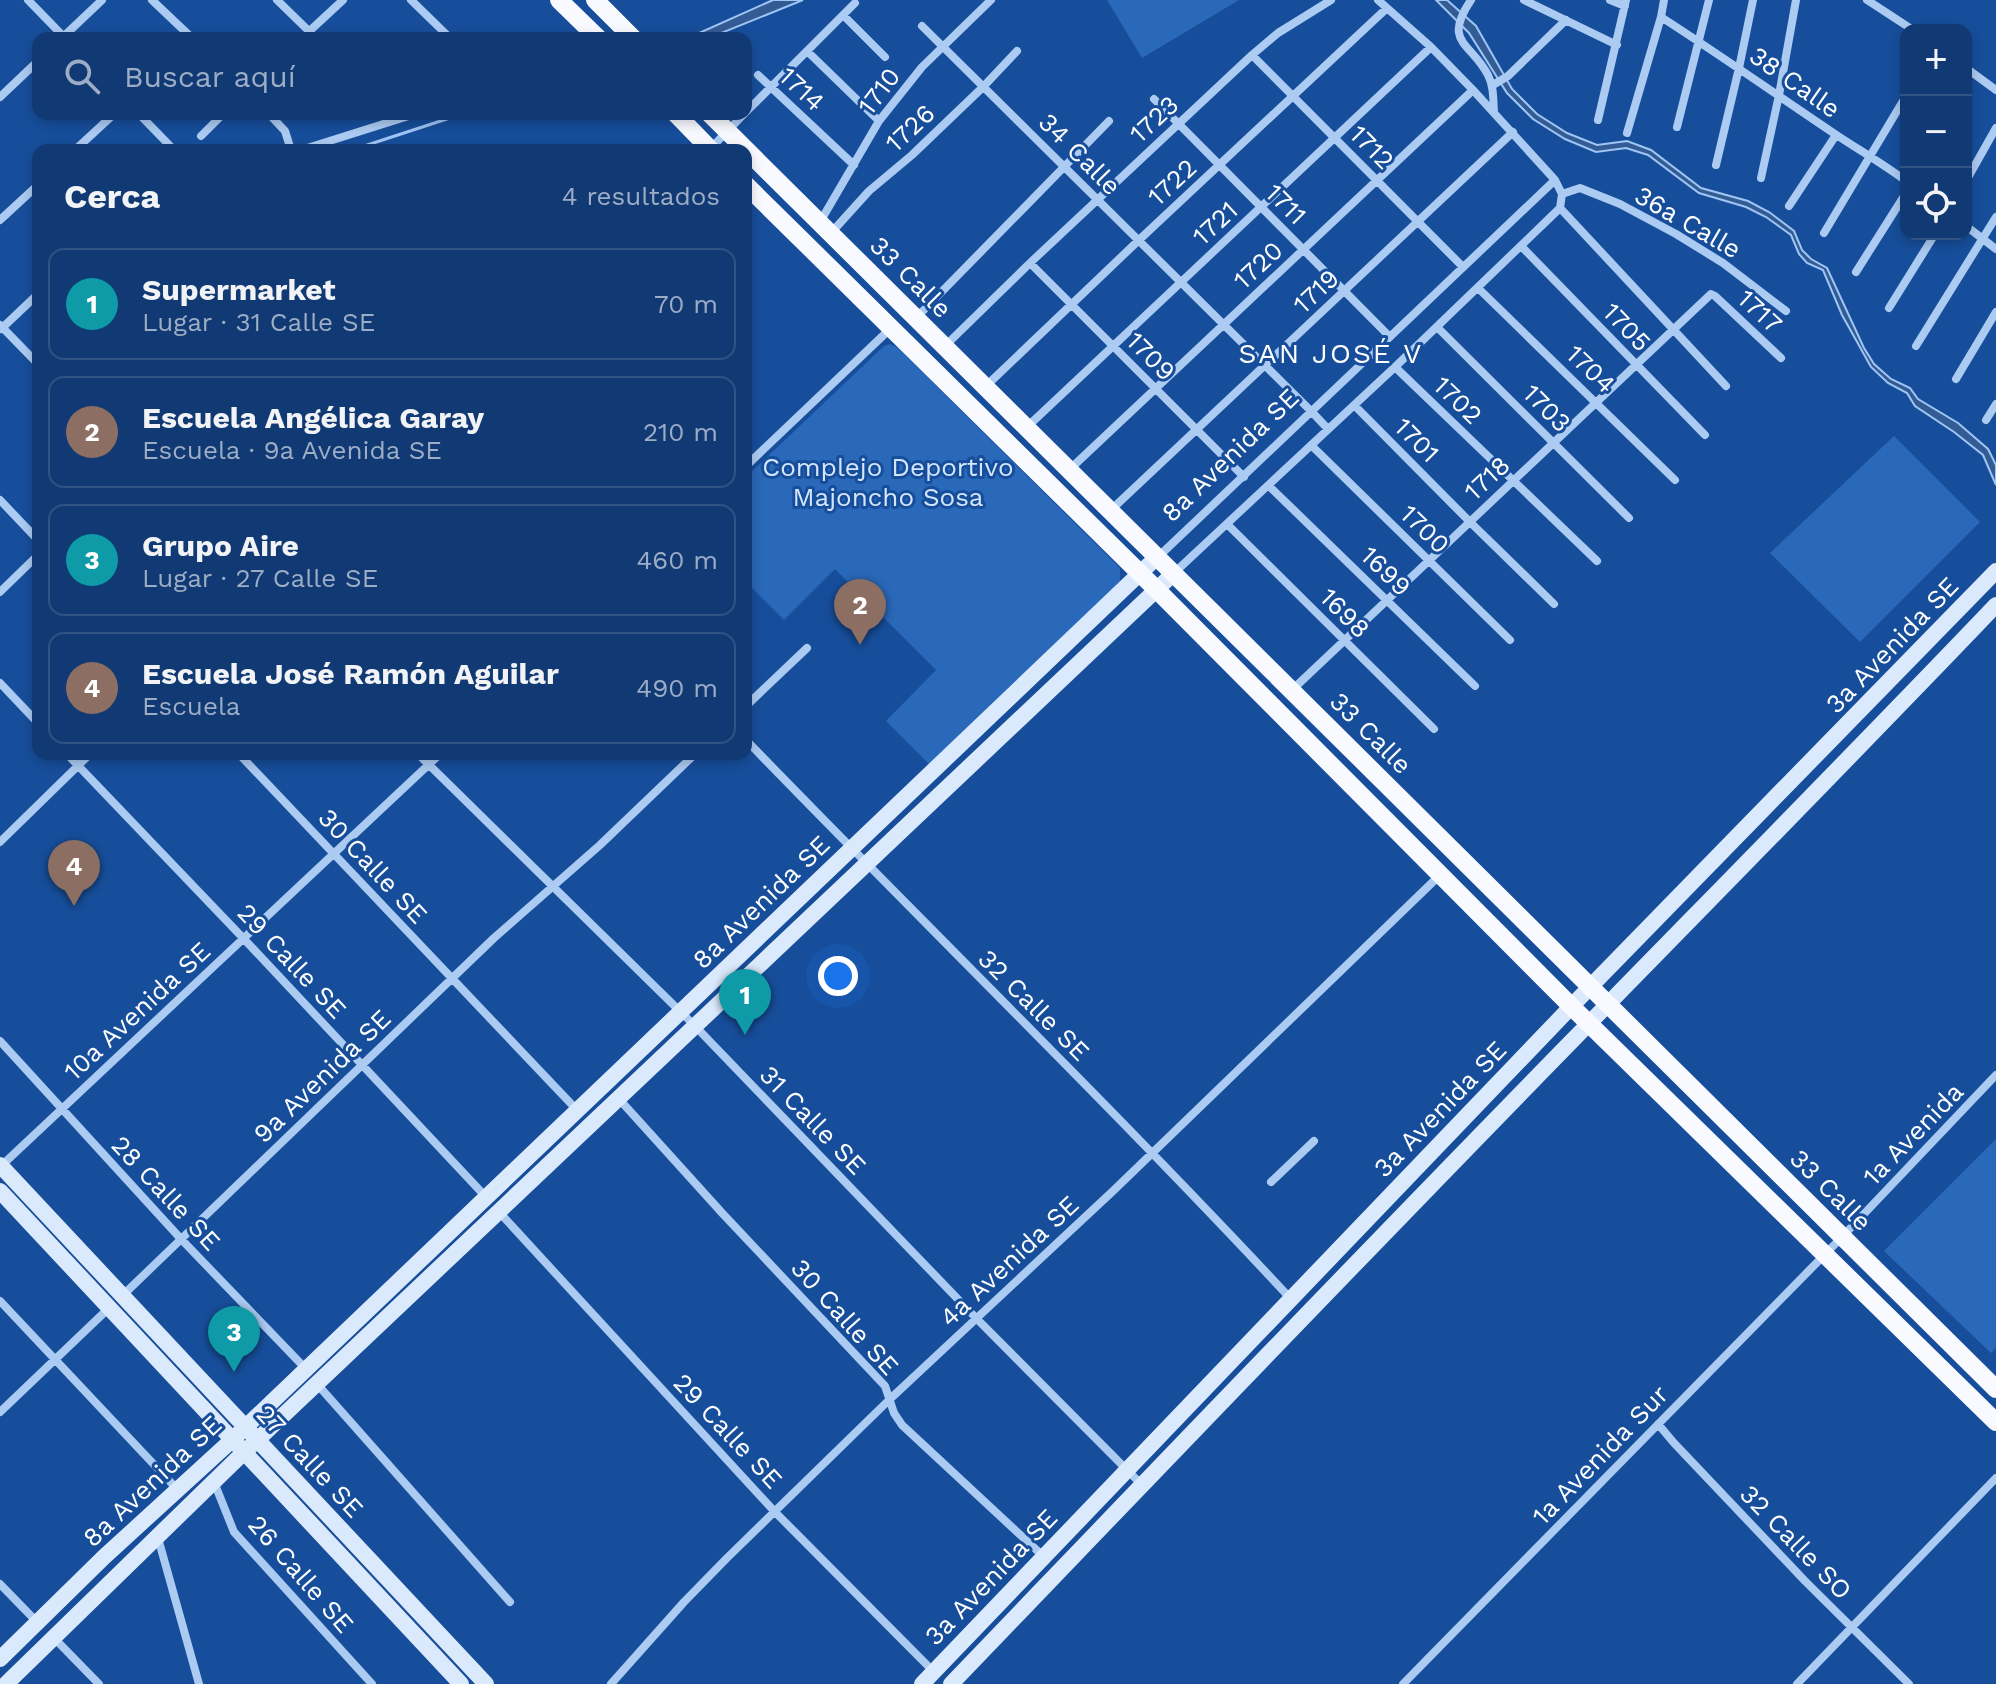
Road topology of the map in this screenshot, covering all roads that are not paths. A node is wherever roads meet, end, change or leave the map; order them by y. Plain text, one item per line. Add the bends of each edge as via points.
1 (28, 0) edge
2 (102, 0) edge
3 (152, 0) edge
4 (277, 0) edge
5 (343, 0) edge
6 (411, 0) edge
7 (559, 0) edge
8 (595, 0) edge
9 (991, 0) edge
10 (1331, 0) edge
11 (1378, 0) edge
12 (1471, 0) edge
13 (1524, 0) edge
14 (1610, 0) edge
15 (1664, 0) edge
16 (1709, 0) edge
17 (1753, 0) edge
18 (1796, 0) edge
19 (1867, 0) edge
20 (855, 3) dead end
21 (1626, 3) edge
22 (1387, 8) junction
23 (843, 15) junction
24 (1661, 17) junction
25 (1566, 20) junction
26 (1904, 24) edge
27 (922, 26) dead end
28 (58, 32) edge
29 (70, 32) edge
30 (186, 32) edge
31 (305, 32) edge
32 (313, 32) edge
33 (444, 32) edge
34 (592, 32) edge
35 (627, 32) edge
36 (1699, 41) junction
37 (1617, 45) junction
38 (943, 47) junction
39 (1431, 47) junction
40 (807, 51) junction
41 (1017, 51) dead end
42 (1252, 55) junction
43 (885, 57) dead end
44 (32, 67) edge
45 (1739, 68) junction
46 (1972, 72) edge
47 (758, 75) dead end
48 (1495, 84) junction
49 (771, 87) junction
50 (983, 87) junction
51 (1473, 90) junction
52 (1996, 90) edge
53 (1779, 95) junction
54 (0, 97) edge
55 (1294, 97) junction
56 (1154, 99) dead end
57 (752, 106) edge
58 (1900, 106) edge
59 (1494, 112) junction
60 (108, 120) edge
61 (145, 120) edge
62 (217, 120) edge
63 (275, 120) edge
64 (386, 120) edge
65 (682, 120) edge
66 (716, 120) edge
67 (738, 120) edge
68 (1598, 120) dead end
69 (879, 121) junction
70 (1109, 121) dead end
71 (1178, 124) junction
72 (1677, 127) dead end
73 (1996, 128) edge
74 (727, 131) junction
75 (1513, 132) junction
76 (1627, 133) dead end
77 (1836, 135) junction
78 (201, 136) dead end
79 (1335, 138) junction
80 (82, 144) edge
81 (168, 144) edge
82 (289, 144) edge
83 (318, 144) edge
84 (704, 144) edge
85 (715, 144) edge
86 (740, 144) edge
87 (1870, 155) junction
88 (752, 156) edge
89 (854, 165) junction
90 (1219, 165) junction
91 (1716, 165) dead end
92 (1064, 167) junction
93 (1972, 170) edge
94 (1900, 177) edge
95 (1761, 178) dead end
96 (1377, 180) junction
97 (1555, 180) junction
98 (32, 191) edge
99 (752, 191) edge
100 (1562, 194) junction
101 (1098, 200) junction
102 (1900, 202) edge
103 (1789, 206) dead end
104 (1261, 207) junction
105 (1560, 208) junction
106 (1996, 217) edge
107 (0, 220) edge
108 (1418, 221) junction
109 (825, 228) junction
110 (1972, 231) edge
111 (1824, 233) dead end
112 (1983, 239) junction
113 (1139, 240) junction
114 (1931, 240) edge
115 (1521, 246) junction
116 (1996, 249) edge
117 (1303, 250) junction
118 (1030, 263) junction
119 (1463, 267) junction
120 (1856, 272) dead end
121 (1181, 282) junction
122 (1478, 288) junction
123 (1345, 292) junction
124 (1711, 294) joint
125 (32, 300) edge
126 (1071, 304) junction
127 (1889, 308) dead end
128 (1786, 311) dead end
129 (1996, 312) edge
130 (916, 318) junction
131 (1224, 324) junction
132 (1437, 327) junction
133 (1, 328) edge
134 (890, 329) junction
135 (1674, 329) junction
136 (1390, 337) junction
137 (1113, 346) junction
138 (1916, 346) dead end
139 (945, 347) junction
140 (32, 358) edge
141 (1781, 358) dead end
142 (1266, 365) junction
143 (1636, 365) junction
144 (1395, 367) junction
145 (1956, 379) dead end
146 (1726, 386) dead end
147 (985, 387) junction
148 (1155, 389) junction
149 (1596, 402) junction
150 (1996, 404) edge
151 (1354, 405) junction
152 (1311, 411) junction
153 (1986, 420) dead end
154 (1027, 428) junction
155 (1328, 429) junction
156 (1197, 430) junction
157 (1705, 435) dead end
158 (1554, 443) junction
159 (1311, 445) junction
160 (752, 460) edge
161 (1069, 470) junction
162 (1244, 477) junction
163 (1675, 480) dead end
164 (1513, 481) junction
165 (1269, 486) junction
166 (0, 500) edge
167 (1110, 511) junction
168 (1629, 518) dead end
169 (1470, 522) junction
170 (1228, 525) junction
171 (32, 534) edge
172 (1157, 557) junction
173 (32, 561) edge
174 (1429, 561) junction
175 (1597, 561) dead end
176 (1996, 571) edge
177 (1140, 573) junction
178 (1173, 574) junction
179 (1157, 590) junction
180 (0, 592) edge
181 (1387, 600) junction
182 (1554, 604) dead end
183 (1996, 605) edge
184 (1345, 640) junction
185 (1510, 640) dead end
186 (807, 648) dead end
187 (0, 683) edge
188 (1475, 686) dead end
189 (1292, 691) junction
190 (752, 700) edge
191 (32, 717) edge
192 (1434, 729) dead end
193 (752, 746) edge
194 (72, 760) edge
195 (84, 760) edge
196 (245, 760) edge
197 (423, 760) edge
198 (433, 760) edge
199 (689, 760) edge
200 (428, 765) junction
201 (78, 766) junction
202 (0, 842) edge
203 (851, 849) junction
204 (334, 854) junction
205 (867, 864) junction
206 (1441, 874) junction
207 (551, 886) junction
208 (244, 939) junction
209 (451, 979) junction
210 (1590, 987) junction
211 (1608, 1004) junction
212 (1572, 1007) junction
213 (681, 1012) junction
214 (1590, 1024) junction
215 (695, 1026) junction
216 (0, 1041) edge
217 (362, 1065) junction
218 (1996, 1075) edge
219 (619, 1099) junction
220 (62, 1109) junction
221 (578, 1110) junction
222 (1314, 1141) dead end
223 (1153, 1152) junction
224 (1, 1166) edge
225 (1271, 1182) dead end
226 (0, 1191) edge
227 (486, 1197) junction
228 (499, 1212) junction
229 (1842, 1237) junction
230 (181, 1239) junction
231 (1825, 1253) junction
232 (122, 1296) junction
233 (1291, 1299) junction
234 (0, 1301) edge
235 (109, 1308) junction
236 (977, 1319) junction
237 (55, 1360) junction
238 (306, 1369) junction
239 (317, 1384) junction
240 (1996, 1389) edge
241 (889, 1400) junction
242 (0, 1412) edge
243 (1996, 1422) edge
244 (1658, 1424) junction
245 (245, 1427) junction
246 (232, 1440) junction
247 (258, 1440) junction
248 (244, 1453) junction
249 (1128, 1470) junction
250 (1996, 1478) edge
251 (214, 1482) junction
252 (1142, 1485) junction
253 (177, 1489) junction
254 (775, 1512) junction
255 (158, 1537) junction
256 (1044, 1557) junction
257 (0, 1584) edge
258 (510, 1602) dead end
259 (37, 1622) junction
260 (1852, 1628) junction
261 (54, 1638) junction
262 (0, 1659) edge
263 (928, 1678) edge
264 (6, 1684) edge
265 (99, 1684) edge
266 (199, 1684) edge
267 (372, 1684) edge
268 (460, 1684) edge
269 (486, 1684) edge
270 (611, 1684) edge
271 (951, 1684) edge
272 (1403, 1684) edge
273 (1797, 1684) edge
274 (1909, 1684) edge

1 - 28 street
2 - 29 street
3 - 30 street
4 - 31 street
5 - 32 street
6 - 33 street
7 - 34 main road
8 - 35 main road
9 - 38 street, 1710
10 - 42 street, 1723
11 - 22 street
12 - 48 street via 1459,37
13 - 25 street
14 - 21 street
15 - 24 street
16 - 36 street
17 - 45 street
18 - 53 street
19 - 26 street
20 - 23 street
21 - 37 street
22 - 39 street
22 - 55 street, 1722
23 - 40 street
23 - 43 street
24 - 36 street, 38 Calle
24 - 76 street
25 - 37 street
25 - 48 street
27 - 38 street, 34 Calle
36 - 45 street, 38 Calle
36 - 72 street
37 - 68 street
38 - 50 street, 34 Calle
38 - 69 street, 1710
39 - 51 street
39 - 79 street, 1721
40 - 49 street
40 - 69 street
41 - 50 street, 1726
42 - 55 street, 1712
42 - 71 street, 1723
44 - 54 street
45 - 53 street, 38 Calle
45 - 91 street
46 - 52 street
47 - 49 street, 1714
48 - 59 street
49 - 57 street
49 - 89 street, 1714
50 - 92 street, 34 Calle
50 - 109 street, 1726
51 - 59 street
51 - 96 street, 1720
53 - 77 street, 38 Calle
53 - 95 street
55 - 79 street, 1712
55 - 90 street, 1722
56 - 71 street, 1711
58 - 87 street
59 - 75 street
60 - 80 street
61 - 81 street
62 - 78 street
63 - 82 street
64 - 83 street
65 - 84 main road
66 - 74 main road, 33 Calle
67 - 74 street
69 - 89 street, 1710
70 - 92 street
71 - 90 street, 1711
71 - 101 street, 1723
73 - 93 street
74 - 85 street
74 - 86 main road, 33 Calle
75 - 97 street
75 - 108 street, 1719
77 - 87 street, 38 Calle
77 - 103 street
79 - 96 street, 1712
79 - 104 street, 1721
87 - 94 street, 38 Calle
87 - 111 street
88 - 109 main road, 33 Calle
89 - 109 street, 1710
90 - 104 street, 1711
90 - 113 street, 1722
92 - 101 street, 34 Calle
92 - 130 street
96 - 108 street, 1712
96 - 117 street, 1720
97 - 100 street
97 - 119 street, 8a Avenida SE
98 - 107 street
99 - 134 main road, 33 Calle
100 - 105 street
100 - 128 street, 36a Calle via 1580,188 1620,204 1723,263
101 - 113 street, 34 Calle
101 - 118 street, 1723
102 - 120 street
104 - 117 street, 1711
104 - 121 street, 1721
105 - 115 street, 8a Avenida SE
105 - 135 street
106 - 112 street
108 - 119 street, 1712
108 - 123 street, 1719
109 - 130 main road, 33 Calle
110 - 112 street
112 - 116 street
112 - 138 street
113 - 121 street, 34 Calle
113 - 126 street, 1722
114 - 127 street
115 - 122 street, 8a Avenida SE
115 - 143 street, 1705
117 - 123 street, 1711
117 - 131 street, 1720
118 - 126 street, 1709
118 - 139 street, 1723
119 - 136 street, 8a Avenida SE
121 - 131 street, 34 Calle
121 - 137 street, 1721
122 - 132 street, 8a Avenida SE
122 - 149 street, 1704
123 - 136 street, 1711
123 - 142 street, 1719
124 - 135 street, 1718
124 - 141 street, 1717
125 - 133 street
126 - 137 street, 1709
126 - 147 street, 1722
129 - 145 street
130 - 139 main road, 33 Calle
131 - 142 street, 34 Calle
131 - 148 street, 1720
132 - 144 street, 8a Avenida SE
132 - 158 street, 1703
133 - 140 street
134 - 160 street
134 - 177 main road, 33 Calle
135 - 143 street, 1718
135 - 146 street
136 - 152 street, 8a Avenida SE
137 - 148 street, 1709
137 - 154 street, 1721
139 - 147 main road, 33 Calle
142 - 152 street, 34 Calle
142 - 156 street, 1719
143 - 149 street, 1718
143 - 157 street, 1705
144 - 151 street, 8a Avenida SE
144 - 164 street, 1702
147 - 154 main road, 33 Calle
148 - 156 street, 1709
148 - 161 street, 1720
149 - 158 street, 1718
149 - 163 street, 1704
150 - 153 street
151 - 155 street, 8a Avenida SE
151 - 169 street, 1701
152 - 155 street, 34 Calle
152 - 162 street, 8a Avenida SE
154 - 161 main road, 33 Calle
155 - 159 street, 8a Avenida SE
156 - 162 street, 1709
156 - 167 street, 1719
158 - 164 street, 1718
158 - 168 street, 1703
159 - 165 street, 8a Avenida SE
159 - 174 street, 1700
161 - 167 main road, 33 Calle
162 - 172 street, 8a Avenida SE
164 - 169 street, 1718
164 - 175 street, 1702
165 - 170 street, 8a Avenida SE
165 - 181 street, 1699
166 - 171 street
167 - 172 main road, 33 Calle
169 - 174 street, 1718
169 - 182 street, 1701
170 - 178 street, 8a Avenida SE
170 - 184 street, 1698
172 - 177 street, 8a Avenida SE
172 - 178 main road, 33 Calle
173 - 180 street
174 - 181 street, 1718
174 - 185 street, 1700
176 - 210 street, 3a Avenida SE
177 - 179 main road, 33 Calle
177 - 203 street, 8a Avenida SE
178 - 179 street, 8a Avenida SE
178 - 189 main road, 33 Calle
179 - 205 street, 8a Avenida SE
179 - 206 main road, 33 Calle
181 - 184 street, 1718
181 - 188 street, 1699
183 - 211 street, 3a Avenida SE
184 - 189 street, 1718
184 - 192 street, 1698
186 - 190 street
187 - 191 street
189 - 210 main road, 33 Calle
193 - 203 street, 32 Calle SE
194 - 201 street, 29 Calle SE
195 - 201 street
196 - 204 street, 30 Calle SE
197 - 200 street, 31 Calle SE
198 - 200 street, 10a Avenida SE
199 - 207 street, 9a Avenida SE
200 - 204 street, 10a Avenida SE
200 - 207 street, 31 Calle SE
201 - 202 street
201 - 208 street, 29 Calle SE
203 - 205 street, 32 Calle SE
203 - 213 street, 8a Avenida SE
204 - 208 street, 10a Avenida SE
204 - 209 street, 30 Calle SE
205 - 215 street, 8a Avenida SE
205 - 223 street, 32 Calle SE
206 - 212 main road, 33 Calle
206 - 223 street, 4a Avenida SE
207 - 209 street, 9a Avenida SE
207 - 213 street, 31 Calle SE
208 - 217 street, 29 Calle SE
208 - 220 street, 10a Avenida SE
209 - 217 street, 9a Avenida SE
209 - 221 street, 30 Calle SE
210 - 211 main road, 33 Calle
210 - 212 street, 3a Avenida SE
211 - 214 street, 3a Avenida SE
211 - 229 main road, 33 Calle
212 - 214 main road, 33 Calle
212 - 233 street, 3a Avenida SE
213 - 215 street, 31 Calle SE
213 - 221 street, 8a Avenida SE
214 - 231 main road, 33 Calle
214 - 252 street, 3a Avenida SE
215 - 219 street, 8a Avenida SE
215 - 236 street, 31 Calle SE
216 - 220 street, 28 Calle SE
217 - 227 street, 29 Calle SE
217 - 230 street, 9a Avenida SE
218 - 229 street, 1a Avenida
219 - 228 street, 8a Avenida SE
219 - 241 street, 30 Calle SE via 885,1386
220 - 224 street, 10a Avenida SE
220 - 230 street, 28 Calle SE
221 - 227 street, 8a Avenida SE
222 - 225 street
223 - 233 street, 32 Calle SE
223 - 236 street, 4a Avenida SE
224 - 232 street, 27 Calle SE
226 - 235 street, 27 Calle SE
227 - 238 street, 8a Avenida SE
228 - 239 street, 8a Avenida SE
228 - 254 street, 29 Calle SE
229 - 231 street, 1a Avenida
229 - 240 main road, 33 Calle
230 - 232 street, 9a Avenida SE
230 - 238 street, 28 Calle SE
231 - 243 main road, 33 Calle
231 - 244 street, 1a Avenida Sur
232 - 245 street, 27 Calle SE
233 - 249 street, 3a Avenida SE
234 - 237 street
235 - 237 street
235 - 246 street, 27 Calle SE
236 - 241 street, 4a Avenida SE
236 - 249 street, 31 Calle SE
237 - 242 street
237 - 253 street
238 - 245 street, 8a Avenida SE
239 - 247 street, 8a Avenida SE
239 - 258 street
241 - 254 street, 4a Avenida SE
241 - 256 street, 30 Calle SE via 902,1425
244 - 260 street, 32 Calle SO
244 - 272 street, 1a Avenida Sur
245 - 246 street, 8a Avenida SE
245 - 247 street, 27 Calle SE
246 - 248 street, 27 Calle SE
246 - 253 street, 8a Avenida SE
247 - 248 street, 8a Avenida SE
247 - 269 street, 27 Calle SE
248 - 251 street, 8a Avenida SE
248 - 268 street, 27 Calle SE
249 - 252 street, 31 Calle SE
249 - 256 street, 3a Avenida SE
250 - 260 street
251 - 255 street, 8a Avenida SE
251 - 267 street, 26 Calle SE via 234,1532
252 - 271 street, 3a Avenida SE
253 - 259 street, 8a Avenida SE
254 - 263 street, 29 Calle SE
254 - 270 street, 4a Avenida SE
255 - 261 street, 8a Avenida SE
255 - 266 street
256 - 263 street, 3a Avenida SE
257 - 259 street
259 - 262 street, 8a Avenida SE
260 - 273 street
260 - 274 street, 32 Calle SO
261 - 264 street, 8a Avenida SE
261 - 265 street

